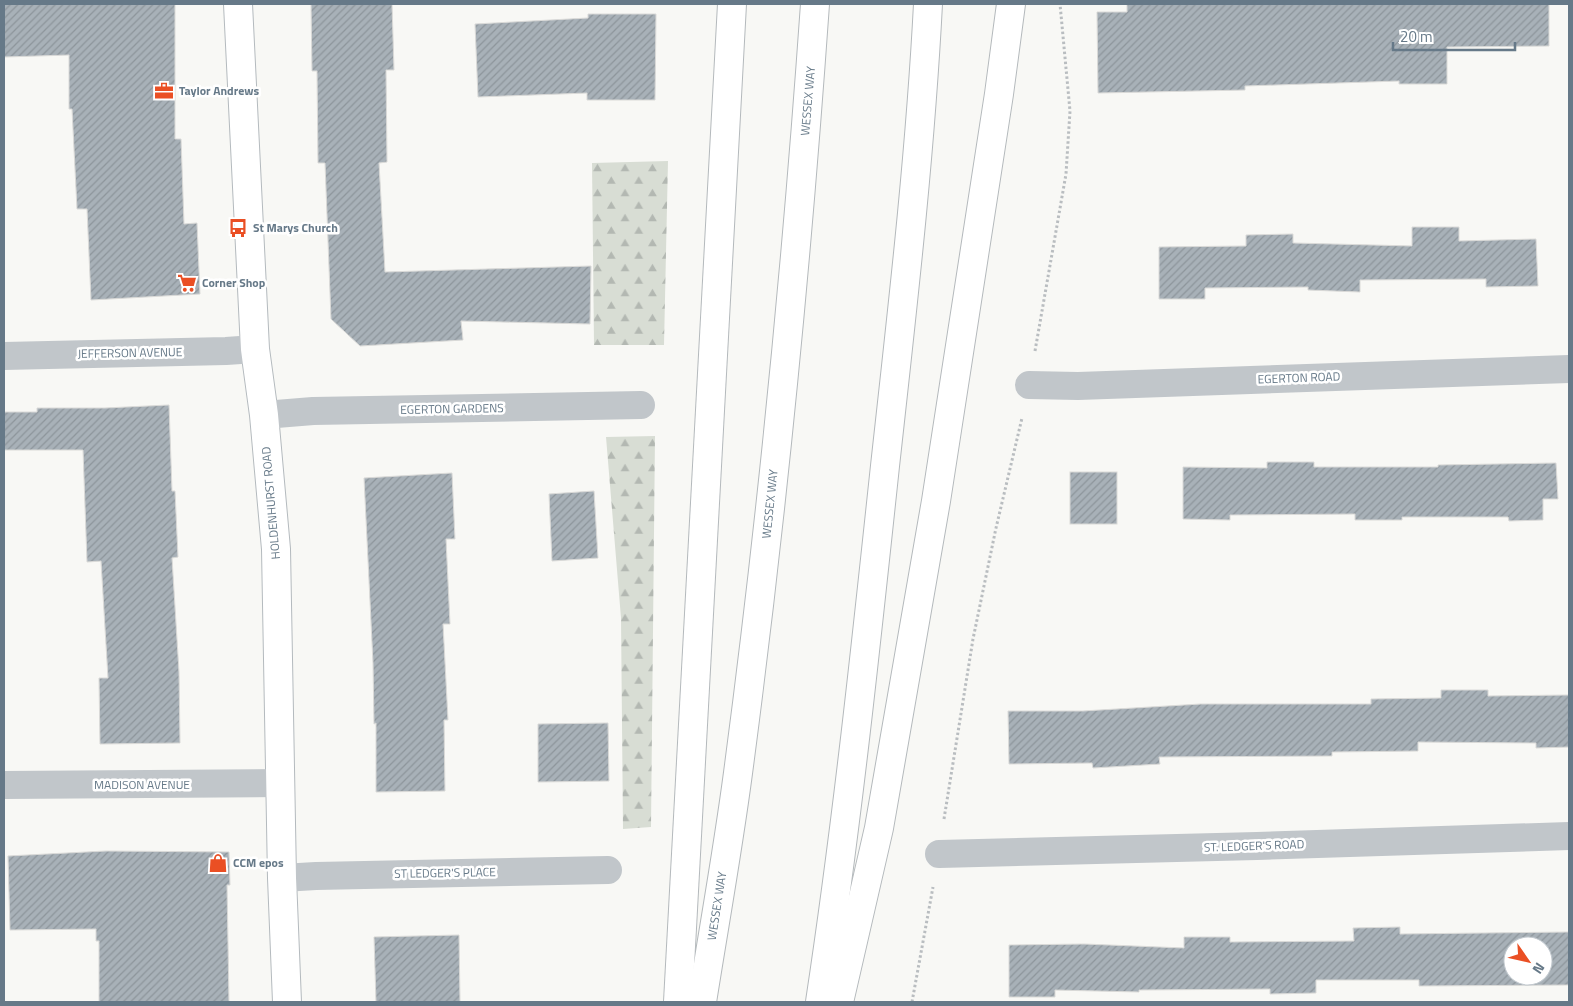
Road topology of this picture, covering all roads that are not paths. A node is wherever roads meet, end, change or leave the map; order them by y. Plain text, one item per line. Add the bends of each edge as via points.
1 (238, 4) edge
2 (732, 4) edge
3 (815, 4) edge
4 (928, 4) edge
5 (1011, 4) edge
6 (255, 349) junction
7 (4, 356) edge
8 (1569, 369) edge
9 (1029, 385) road end
10 (641, 405) dead end
11 (264, 415) junction
12 (280, 783) junction
13 (4, 785) edge
14 (1569, 836) edge
15 (939, 854) road end
16 (608, 870) dead end
17 (282, 878) junction
18 (287, 1002) edge
19 (678, 1002) edge
20 (702, 1002) edge
21 (820, 1002) edge
22 (840, 1002) edge

1 - 6 main road, HOLDENHURST ROAD
2 - 19 main road
3 - 20 main road, WESSEX WAY via 789,332 762,583 738,776
4 - 21 main road via 909,241 879,519 835,901
5 - 22 main road via 936,501 878,828
6 - 7 street, JEFFERSON AVENUE
6 - 11 main road, HOLDENHURST ROAD
8 - 9 street, EGERTON ROAD
10 - 11 street, EGERTON GARDENS via 313,411
11 - 12 main road, HOLDENHURST ROAD via 276,549
12 - 13 street, MADISON AVENUE
12 - 17 main road, HOLDENHURST ROAD
14 - 15 street, ST. LEDGER'S ROAD
16 - 17 street, ST LEDGER'S PLACE
17 - 18 main road, HOLDENHURST ROAD

